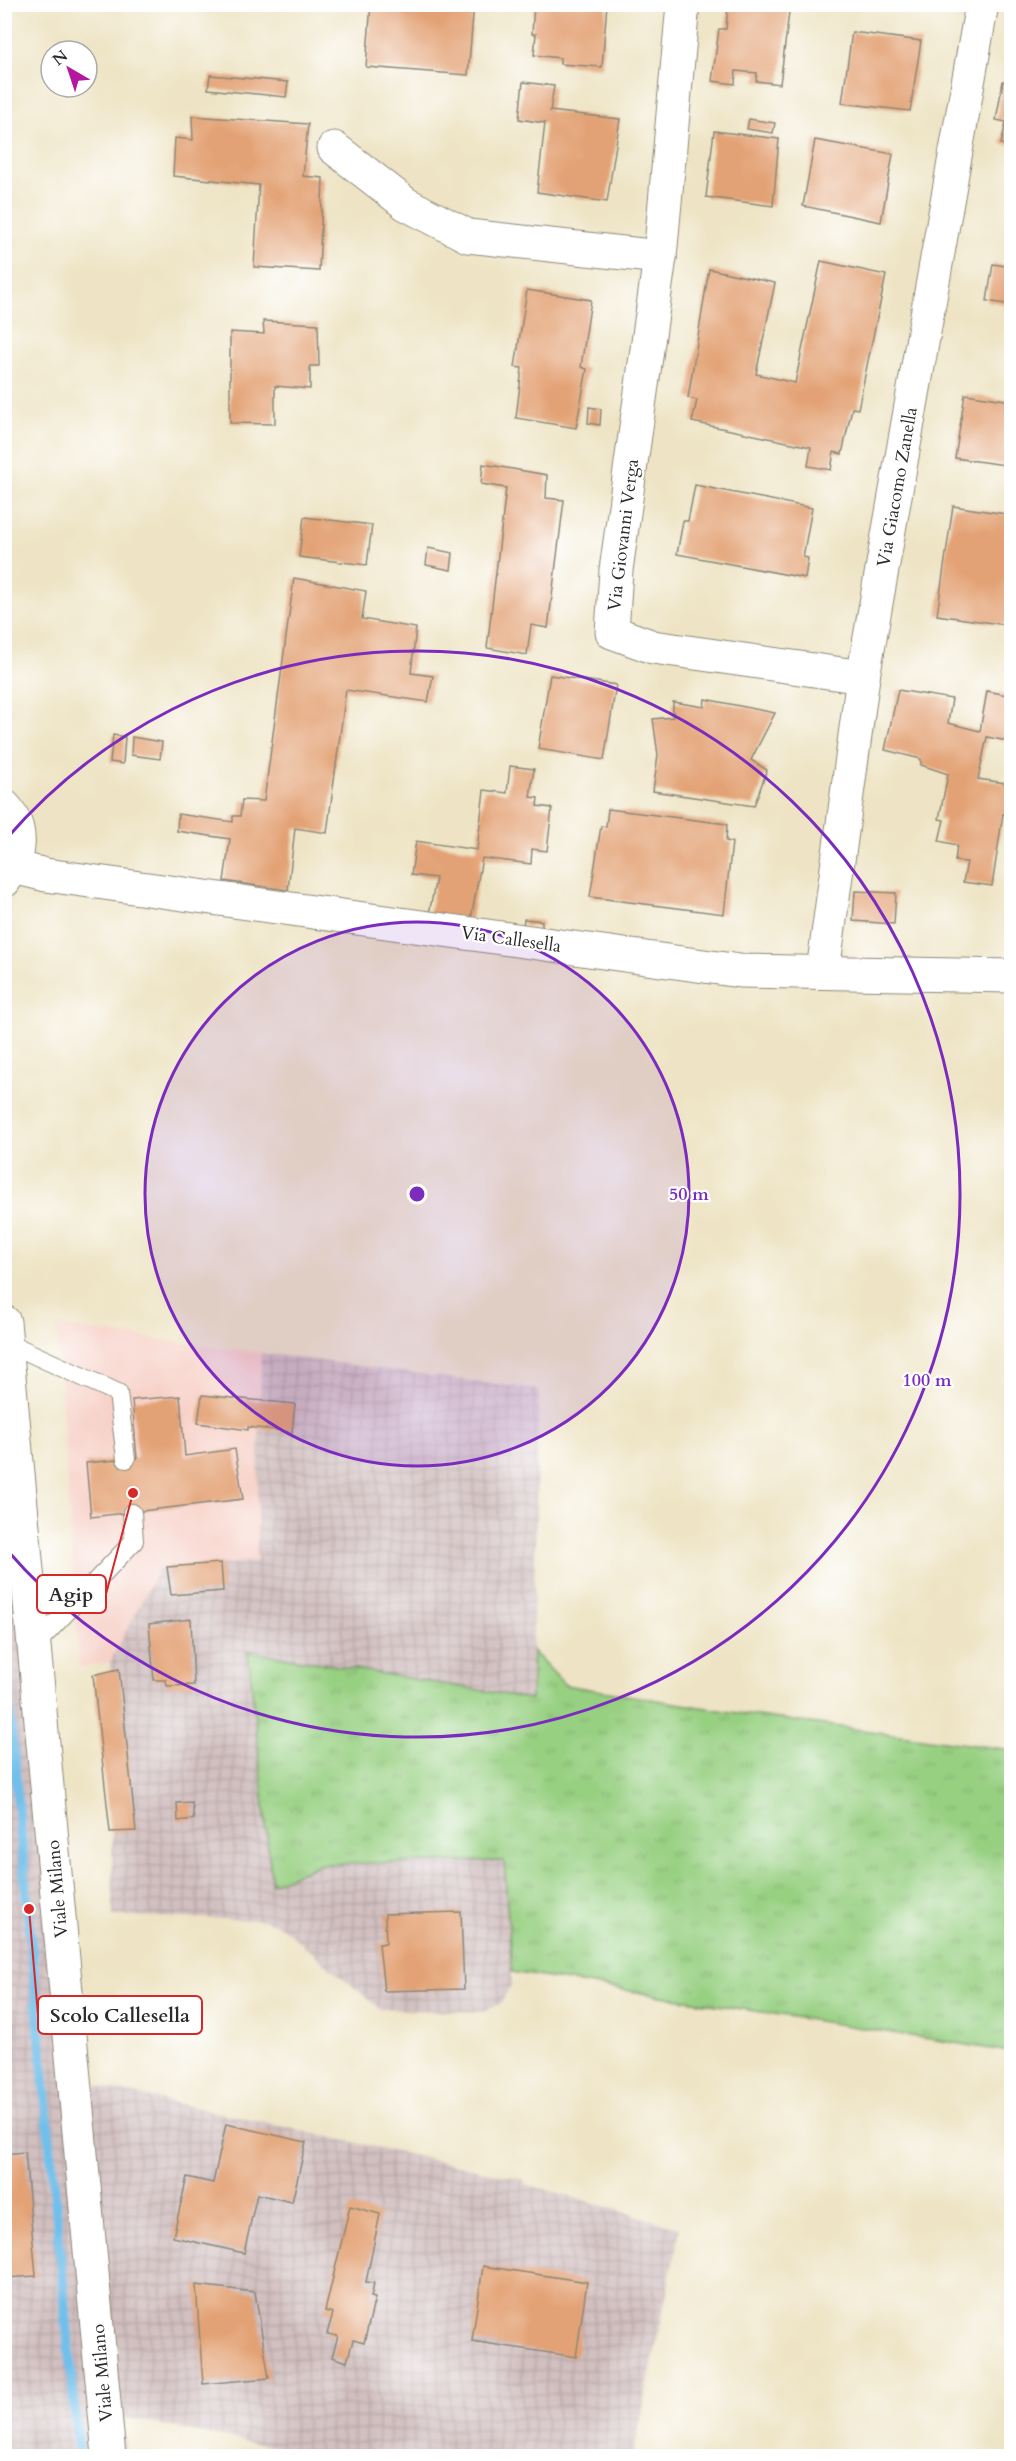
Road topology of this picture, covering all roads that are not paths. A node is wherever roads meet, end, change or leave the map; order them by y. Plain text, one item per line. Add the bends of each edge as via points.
1 (683, 4) edge
2 (982, 4) edge
3 (334, 148) dead end
4 (660, 257) junction
5 (863, 678) junction
6 (4, 806) edge
7 (9, 874) edge
8 (822, 971) junction
9 (1011, 976) edge
10 (5, 1332) edge
11 (126, 1459) dead end
12 (132, 1513) dead end
13 (34, 1646) junction
14 (110, 2457) edge

1 - 4 street, Via Giovanni Verga
2 - 5 street, Via Giacomo Zanella
3 - 4 street via 406,204 468,236
4 - 5 street, Via Giovanni Verga via 616,570 612,632 652,646
5 - 8 street, Via Giacomo Zanella
6 - 7 street via 15,823 18,837 18,853
7 - 8 street, Via Callesella via 46,874 740,970
8 - 9 street, Via Callesella
10 - 11 lane via 118,1393
10 - 13 street, Viale Milano
12 - 13 lane via 134,1541
13 - 14 street, Viale Milano

